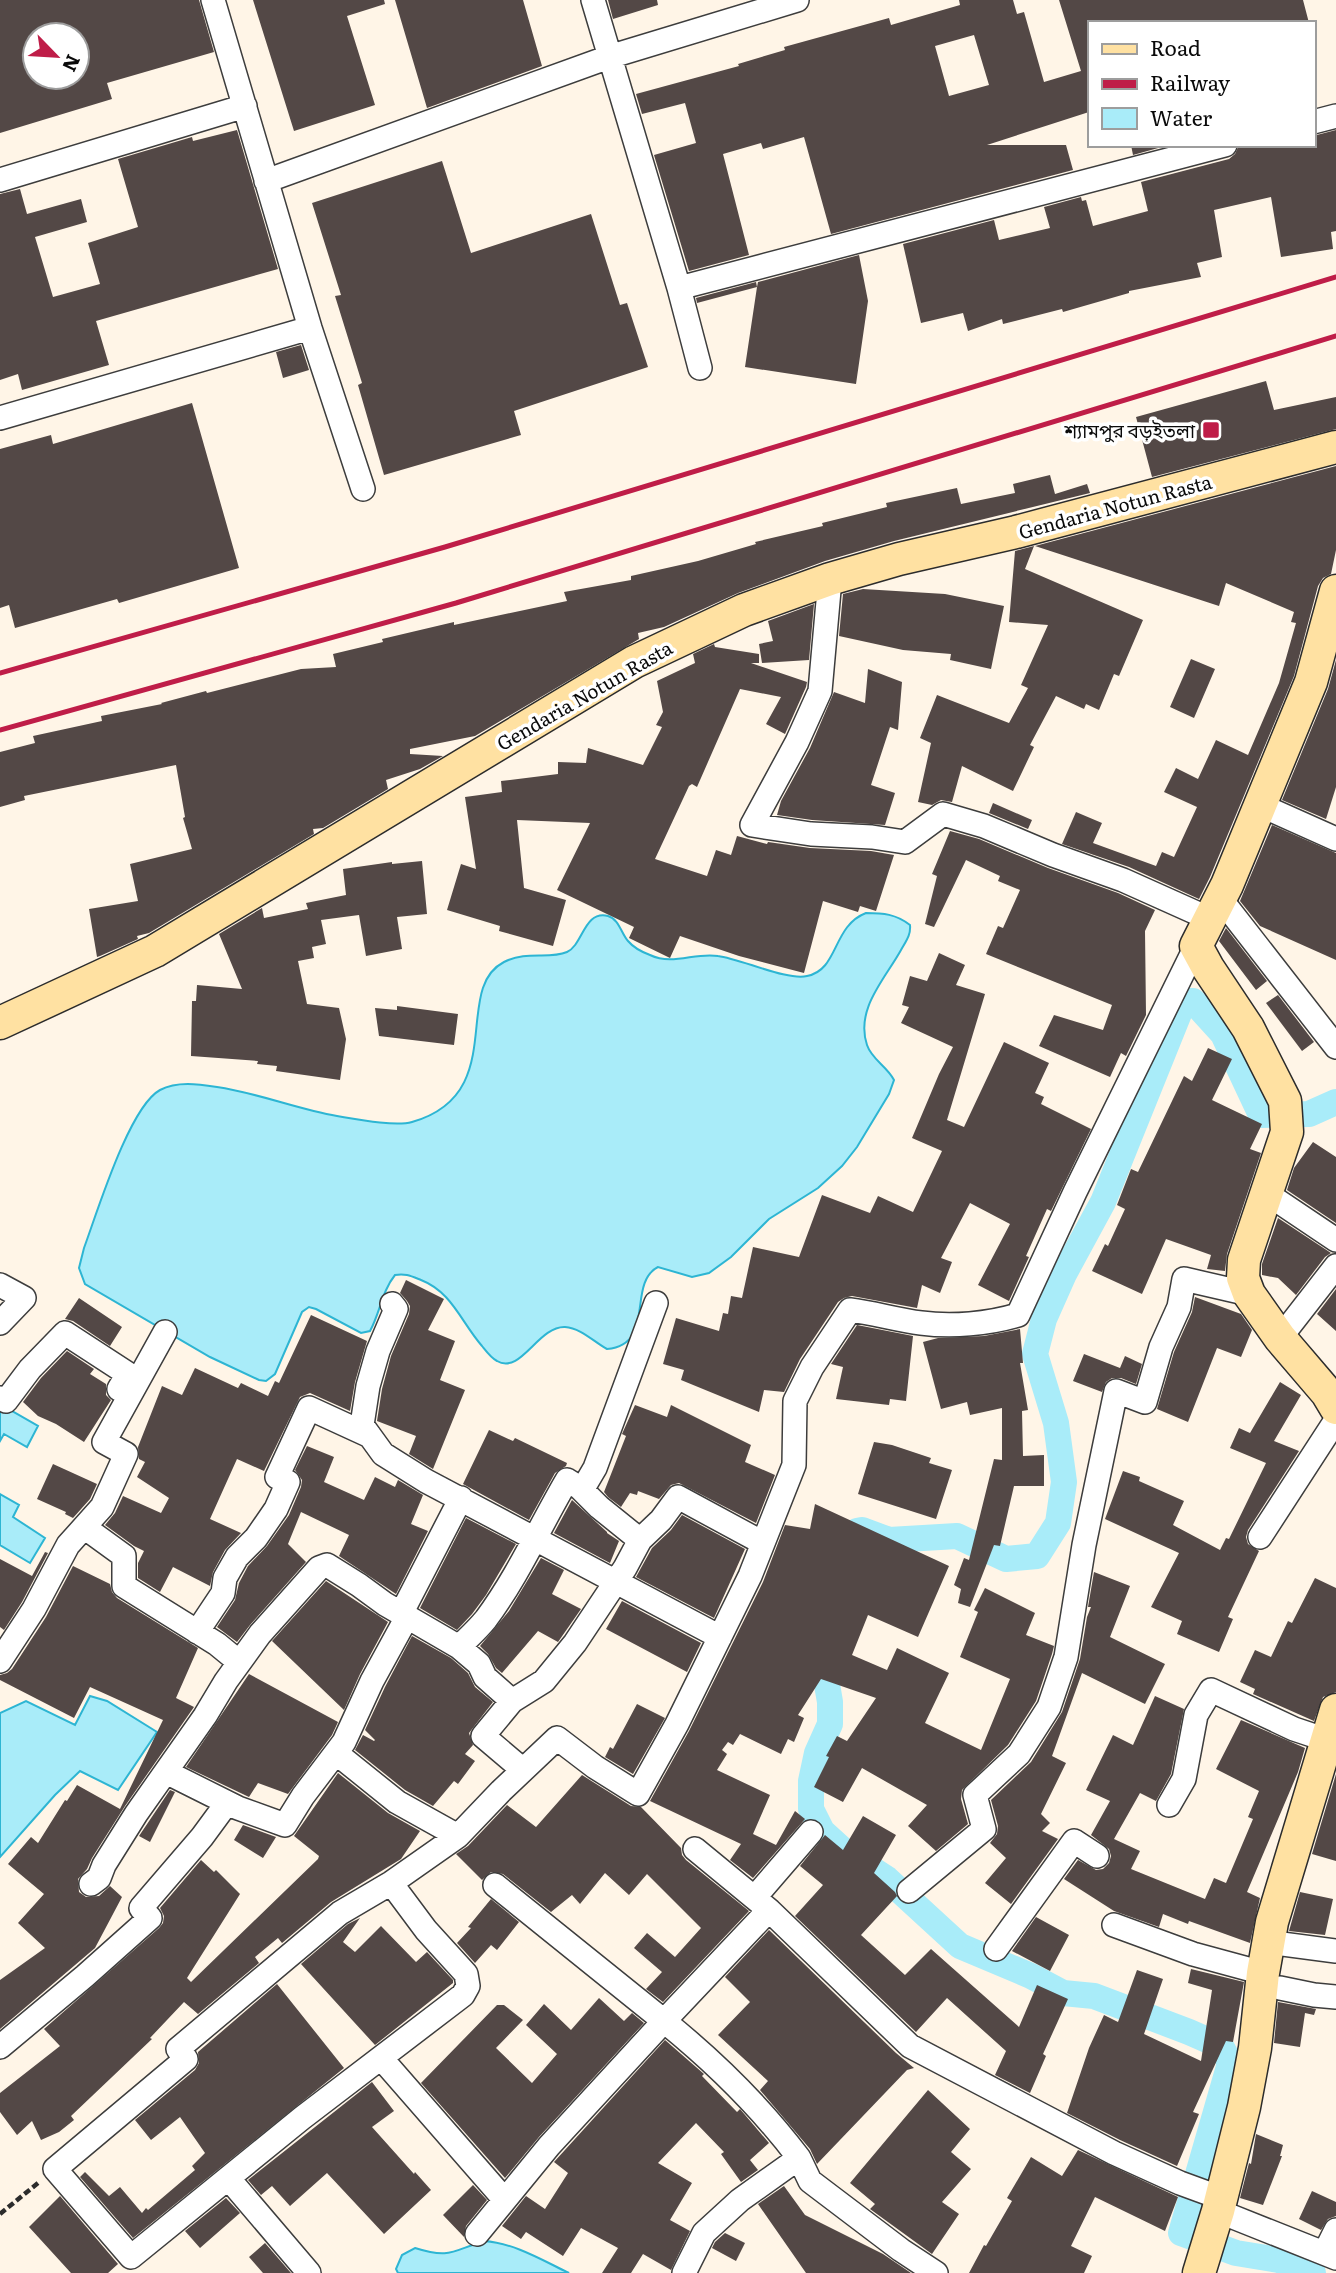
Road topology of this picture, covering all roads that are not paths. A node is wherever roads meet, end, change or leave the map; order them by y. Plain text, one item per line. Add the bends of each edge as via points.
1 (213, 0) edge
2 (593, 0) edge
3 (797, 0) edge
4 (610, 57) junction
5 (244, 106) junction
6 (1336, 116) edge
7 (1315, 121) edge
8 (1217, 147) edge
9 (0, 180) edge
10 (266, 181) junction
11 (679, 288) junction
12 (310, 328) junction
13 (700, 368) dead end
14 (0, 418) edge
15 (1336, 447) edge
16 (363, 489) dead end
17 (830, 579) junction
18 (1336, 591) edge
19 (1260, 805) junction
20 (1336, 839) edge
21 (1215, 908) junction
22 (1196, 947) junction
23 (0, 1023) edge
24 (1336, 1047) edge
25 (1266, 1193) junction
26 (1336, 1240) edge
27 (1336, 1266) edge
28 (0, 1285) edge
29 (1249, 1294) junction
30 (656, 1303) dead end
31 (392, 1304) dead end
32 (0, 1323) edge
33 (165, 1332) dead end
34 (1280, 1338) junction
35 (131, 1396) junction
36 (0, 1398) edge
37 (1334, 1401) edge
38 (370, 1436) junction
39 (580, 1488) junction
40 (461, 1498) junction
41 (84, 1527) junction
42 (1260, 1537) dead end
43 (535, 1539) junction
44 (640, 1540) junction
45 (763, 1543) junction
46 (616, 1581) junction
47 (404, 1616) junction
48 (197, 1632) junction
49 (720, 1637) junction
50 (459, 1647) junction
51 (0, 1661) edge
52 (239, 1662) junction
53 (512, 1701) junction
54 (1336, 1710) edge
55 (1332, 1742) edge
56 (336, 1753) junction
57 (523, 1770) junction
58 (166, 1772) junction
59 (227, 1802) junction
60 (1168, 1805) dead end
61 (811, 1832) dead end
62 (458, 1836) junction
63 (695, 1849) dead end
64 (1097, 1856) dead end
65 (391, 1883) junction
66 (91, 1884) dead end
67 (495, 1885) dead end
68 (909, 1891) dead end
69 (762, 1903) junction
70 (1114, 1925) dead end
71 (1267, 1942) junction
72 (996, 1949) dead end
73 (1336, 1951) edge
74 (1271, 1980) junction
75 (1336, 1997) edge
76 (664, 2021) junction
77 (0, 2047) edge
78 (382, 2058) junction
79 (799, 2158) junction
80 (229, 2179) junction
81 (504, 2199) junction
82 (1215, 2206) junction
83 (1336, 2230) edge
84 (477, 2234) dead end
85 (1330, 2255) edge
86 (137, 2265) edge
87 (932, 2272) edge
88 (309, 2273) edge
89 (684, 2273) edge
90 (1199, 2273) edge

1 - 5 street
2 - 4 street
3 - 4 street
4 - 10 street
4 - 11 street
5 - 9 street
5 - 10 street
6 - 7 street
8 - 11 street
10 - 12 street
11 - 13 street
12 - 14 street
12 - 16 street
15 - 17 main road, Gendaria Notun Rasta
17 - 21 street via 820,691 752,825 905,842 943,814 1123,880
17 - 23 main road, Gendaria Notun Rasta via 744,610 634,662 155,951
18 - 19 main road via 1311,682
19 - 20 street
19 - 21 main road
21 - 22 main road
21 - 24 street
22 - 25 main road via 1248,1028 1285,1101 1287,1132
22 - 45 street via 1018,1315 972,1323 921,1323 850,1310 812,1367 796,1401 794,1465
25 - 26 street
25 - 29 main road via 1244,1260 1243,1278
27 - 34 street
28 - 32 street via 24,1298
29 - 34 main road
29 - 68 street via 1184,1279 1179,1307 1145,1402 1116,1391 1081,1558 1066,1657 1049,1707 1019,1754 975,1795 984,1829
30 - 39 street via 595,1468
31 - 38 street via 396,1309 368,1386 362,1424
33 - 35 street
34 - 37 main road
35 - 36 street via 119,1389 128,1374 65,1333 6,1401
35 - 41 street via 104,1442 126,1454 102,1507
37 - 42 street
38 - 40 street via 383,1454
38 - 48 street via 309,1408 277,1477 288,1482 276,1509 237,1558 223,1592
39 - 43 street via 567,1480
39 - 44 street
40 - 43 street
40 - 47 street
41 - 48 street via 124,1556 124,1586
41 - 51 street via 68,1545
43 - 46 street
43 - 50 street via 485,1620
44 - 45 street via 678,1497
44 - 46 street
45 - 49 street
46 - 49 street
46 - 53 street via 544,1681
47 - 50 street
47 - 52 street via 327,1565 319,1568
47 - 56 street
48 - 52 street
49 - 57 street via 638,1794 557,1738
50 - 53 street
52 - 58 street
53 - 57 street via 483,1736
54 - 55 main road
55 - 60 street via 1211,1690 1196,1715 1184,1779
55 - 71 main road
56 - 59 street via 285,1825
56 - 62 street via 397,1802
57 - 62 street
58 - 59 street
58 - 66 street
59 - 77 street via 141,1908 150,1918
61 - 69 street
62 - 65 street
63 - 69 street
64 - 72 street via 1074,1841
65 - 78 street via 466,1974 468,1986 463,1995
65 - 86 street via 340,1913 178,2049 186,2059 55,2169
67 - 76 street
69 - 76 street
69 - 82 street via 910,2046 1180,2183
70 - 74 street
71 - 73 street
71 - 74 main road
74 - 75 street via 1314,1995
74 - 82 main road via 1244,2107
76 - 79 street via 747,2095
76 - 81 street
78 - 80 street
78 - 81 street
79 - 87 street via 810,2181
79 - 89 street via 704,2232
80 - 86 street
80 - 88 street
81 - 84 street
82 - 85 street
82 - 90 main road
83 - 85 street

